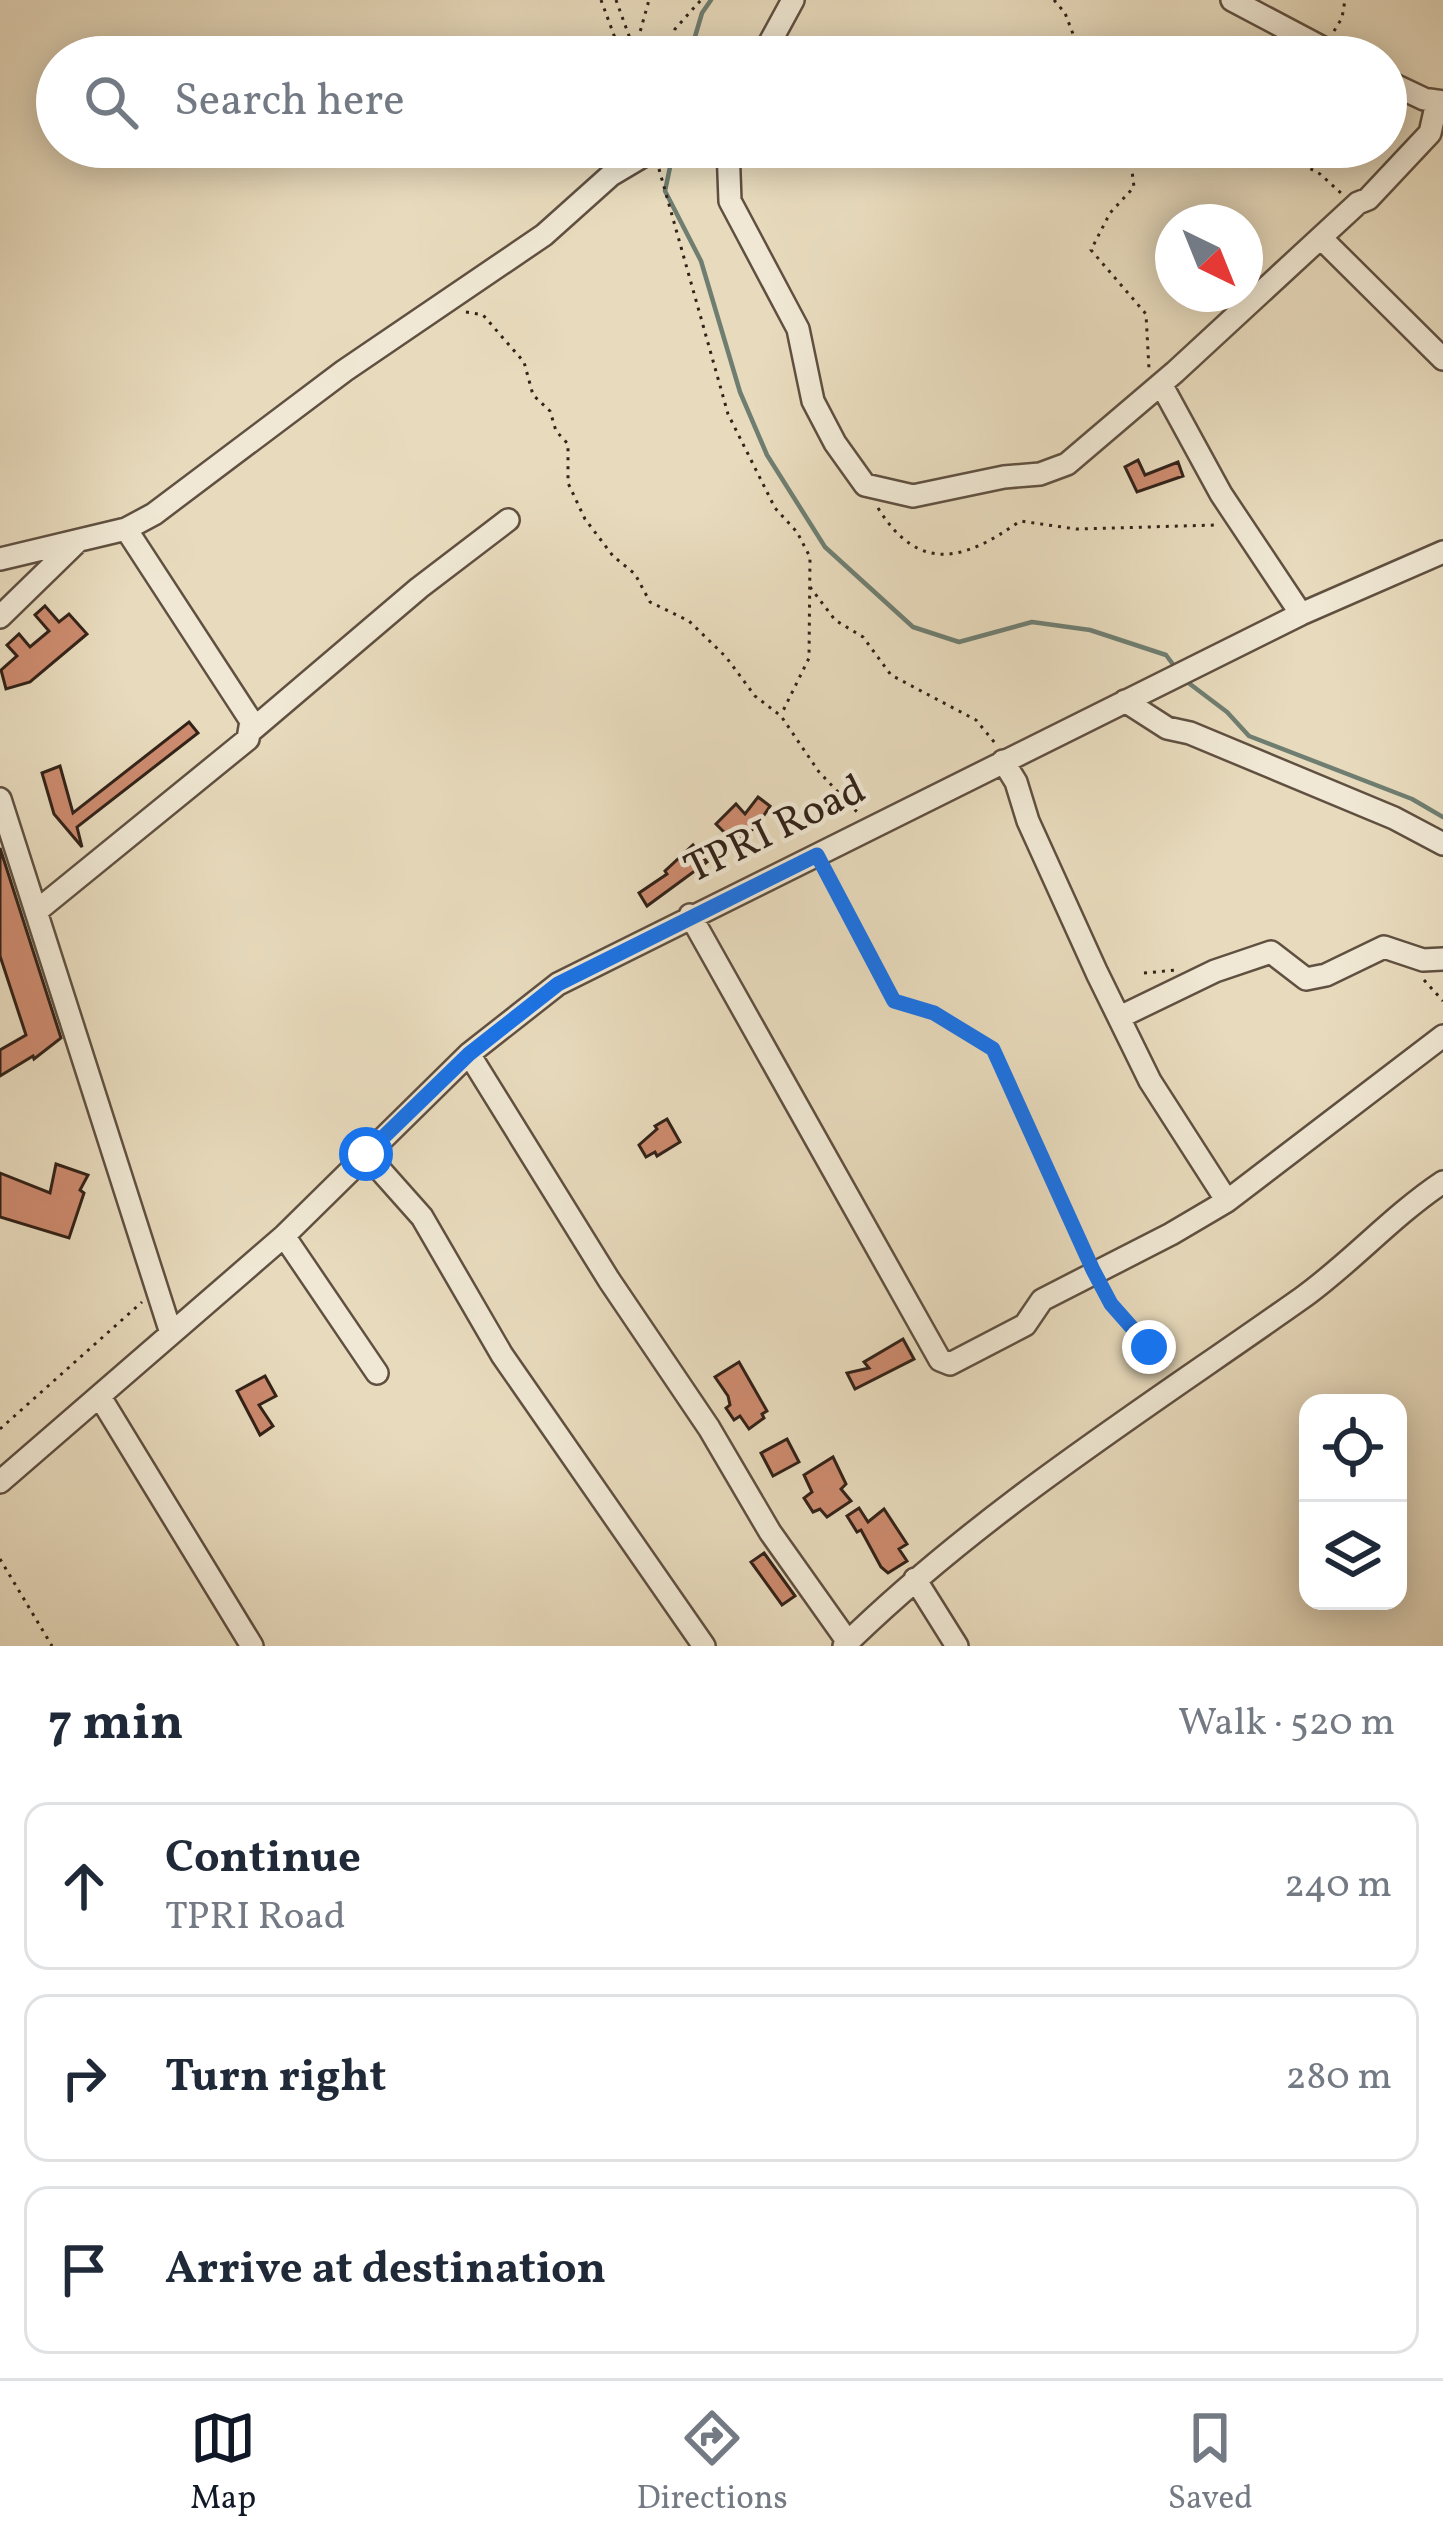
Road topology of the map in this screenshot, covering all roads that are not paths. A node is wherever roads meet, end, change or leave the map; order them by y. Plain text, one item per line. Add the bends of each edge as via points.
1 (793, 0) edge
2 (1232, 0) edge
3 (773, 36) edge
4 (1300, 36) edge
5 (1407, 90) edge
6 (1440, 102) edge
7 (1407, 158) edge
8 (625, 168) edge
9 (728, 168) edge
10 (1398, 168) edge
11 (1321, 238) junction
12 (1443, 359) edge
13 (1161, 385) junction
14 (508, 520) dead end
15 (126, 529) junction
16 (79, 541) junction
17 (1443, 552) edge
18 (0, 560) edge
19 (1301, 614) junction
20 (0, 617) edge
21 (1125, 701) junction
22 (252, 730) junction
23 (1003, 761) junction
24 (0, 799) edge
25 (1443, 844) edge
26 (38, 910) junction
27 (690, 915) junction
28 (1443, 959) edge
29 (1120, 1017) junction
30 (1443, 1036) edge
31 (469, 1054) junction
32 (366, 1154) junction
33 (1443, 1182) edge
34 (1227, 1201) junction
35 (284, 1236) junction
36 (171, 1333) junction
37 (377, 1373) dead end
38 (100, 1397) junction
39 (0, 1482) edge
40 (914, 1580) junction
41 (846, 1644) edge
42 (252, 1646) edge
43 (704, 1646) edge
44 (958, 1646) edge

1 - 3 street
2 - 4 street
5 - 6 street
6 - 7 street via 1430,133
8 - 15 street via 544,235
9 - 13 street via 736,216 797,328 813,400 865,485 930,496 1040,475 1067,464
10 - 11 street
11 - 12 street
11 - 13 street
13 - 19 street
14 - 22 street
15 - 16 street
15 - 22 street
16 - 18 street
16 - 20 street
17 - 19 street, TPRI Road
19 - 21 street, TPRI Road
21 - 23 street, TPRI Road
21 - 25 street via 1167,728
22 - 26 street
23 - 27 street, TPRI Road
23 - 29 street
24 - 26 street
26 - 36 street
27 - 31 street, TPRI Road via 558,984
27 - 34 street via 940,1360 958,1362 1025,1325 1042,1300
28 - 29 street via 1384,947 1306,979 1271,952
29 - 34 street via 1170,1117
30 - 34 street
31 - 32 street, TPRI Road
31 - 41 street
32 - 35 street, TPRI Road
32 - 43 street via 422,1217 502,1355
33 - 40 street via 1306,1294 1099,1437
35 - 36 street, TPRI Road
35 - 37 street
36 - 38 street, TPRI Road
38 - 39 street, TPRI Road
38 - 42 street
40 - 41 street
40 - 44 street

